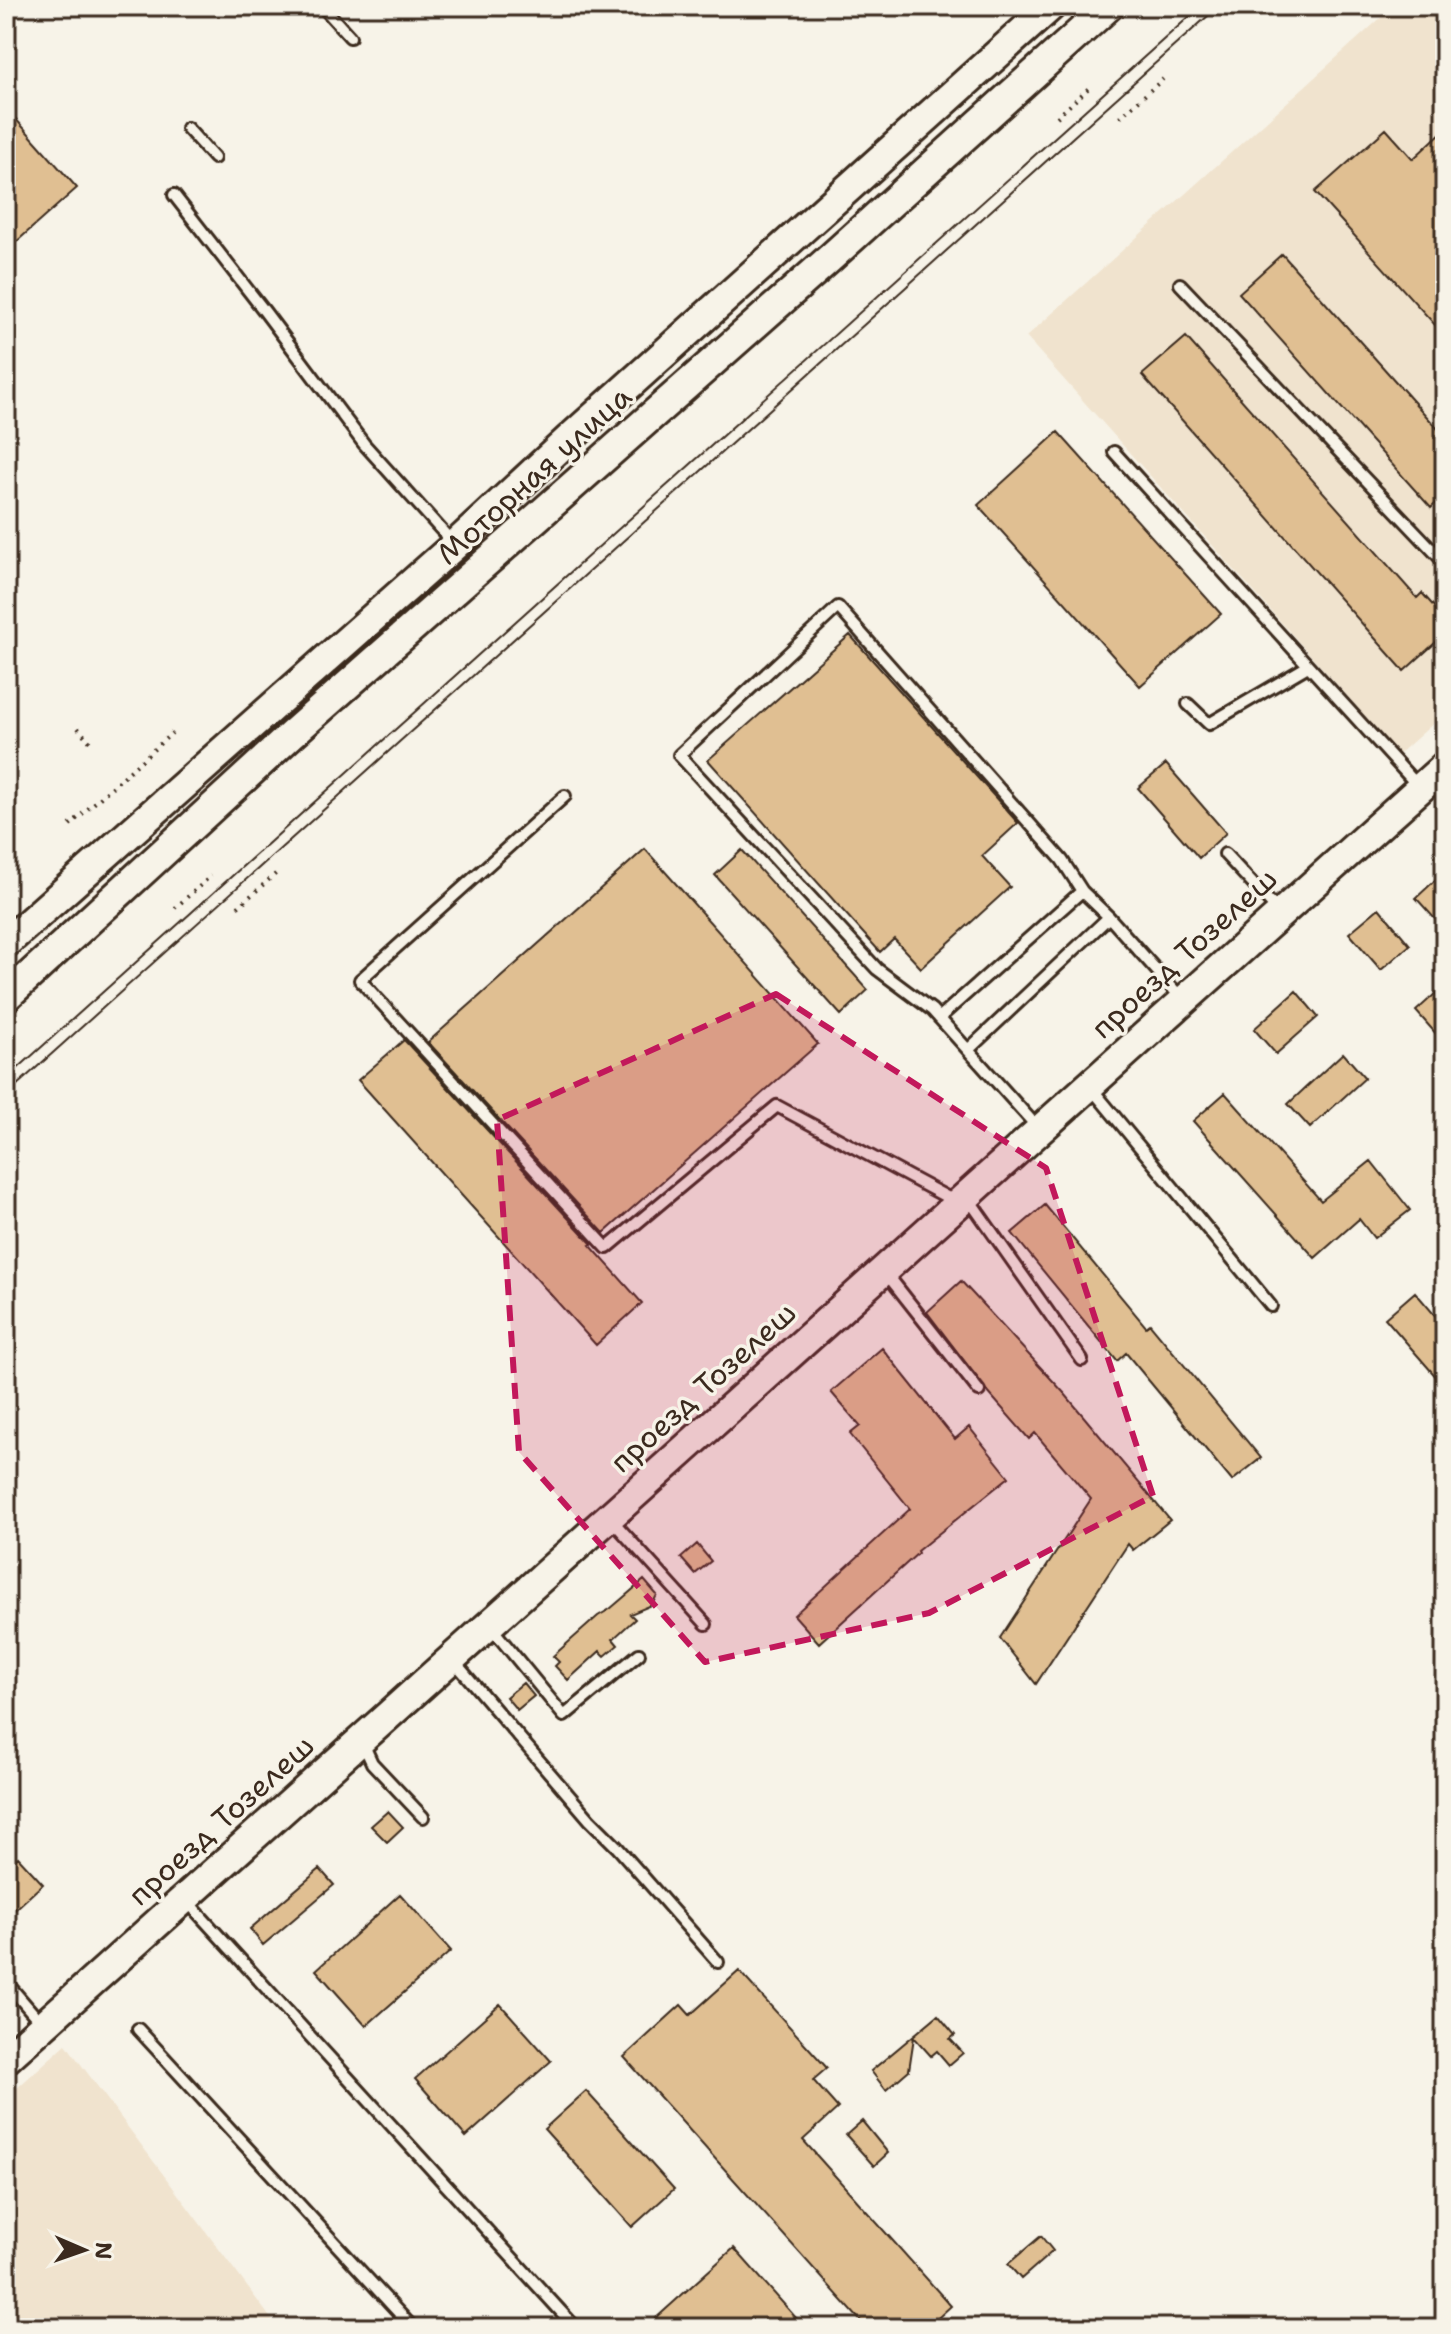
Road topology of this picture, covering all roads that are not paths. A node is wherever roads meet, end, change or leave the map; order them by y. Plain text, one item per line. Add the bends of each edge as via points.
1 (322, 6) edge
2 (1051, 6) edge
3 (1109, 6) edge
4 (350, 37) dead end
5 (187, 128) dead end
6 (214, 158) dead end
7 (174, 195) dead end
8 (1180, 284) dead end
9 (569, 439) junction
10 (1114, 452) dead end
11 (594, 467) junction
12 (455, 545) junction
13 (1445, 563) edge
14 (1308, 666) junction
15 (1188, 704) dead end
16 (1445, 766) edge
17 (1420, 788) junction
18 (565, 796) dead end
19 (1225, 854) dead end
20 (1082, 891) junction
21 (1280, 913) junction
22 (1109, 917) junction
23 (6, 943) edge
24 (6, 997) edge
25 (1183, 1000) junction
26 (939, 1018) junction
27 (968, 1050) junction
28 (1089, 1085) junction
29 (1039, 1130) junction
30 (962, 1199) junction
31 (883, 1270) junction
32 (1271, 1306) dead end
33 (1082, 1360) dead end
34 (979, 1391) dead end
35 (609, 1517) junction
36 (706, 1624) dead end
37 (489, 1625) junction
38 (639, 1654) dead end
39 (452, 1658) junction
40 (361, 1739) junction
41 (423, 1817) dead end
42 (185, 1898) junction
43 (718, 1962) dead end
44 (6, 1982) edge
45 (44, 2025) junction
46 (138, 2029) dead end
47 (6, 2059) edge
48 (413, 2328) edge
49 (576, 2328) edge

1 - 4 lane
2 - 9 main road, Моторная улица
3 - 11 main road, Моторная улица
5 - 6 lane
7 - 12 lane via 364,444
8 - 13 lane
9 - 11 main road
9 - 12 main road, Моторная улица
10 - 14 lane
11 - 24 main road, Моторная улица
12 - 23 main road, Моторная улица
14 - 15 lane via 1209,724
14 - 17 lane
16 - 17 main road, проезд Тозелеш
17 - 21 main road, проезд Тозелеш
18 - 30 lane via 360,980 607,1248 777,1106
19 - 21 lane
20 - 22 lane
20 - 26 lane
20 - 26 lane via 1062,860 838,607 679,755 877,969
21 - 25 main road, проезд Тозелеш
22 - 25 lane
22 - 27 lane
25 - 28 main road, проезд Тозелеш
26 - 27 lane
27 - 29 lane
28 - 29 main road, проезд Тозелеш
28 - 32 lane
29 - 30 main road, проезд Тозелеш
30 - 31 main road, проезд Тозелеш
30 - 33 lane
31 - 34 lane
31 - 35 main road, проезд Тозелеш
35 - 36 lane
35 - 37 main road, проезд Тозелеш
37 - 38 lane via 564,1716
37 - 39 main road, проезд Тозелеш
39 - 40 main road, проезд Тозелеш
39 - 43 lane
40 - 41 lane via 372,1763
40 - 42 main road, проезд Тозелеш
42 - 45 main road, проезд Тозелеш
42 - 49 lane
44 - 45 lane
45 - 47 main road, проезд Тозелеш
46 - 48 lane

